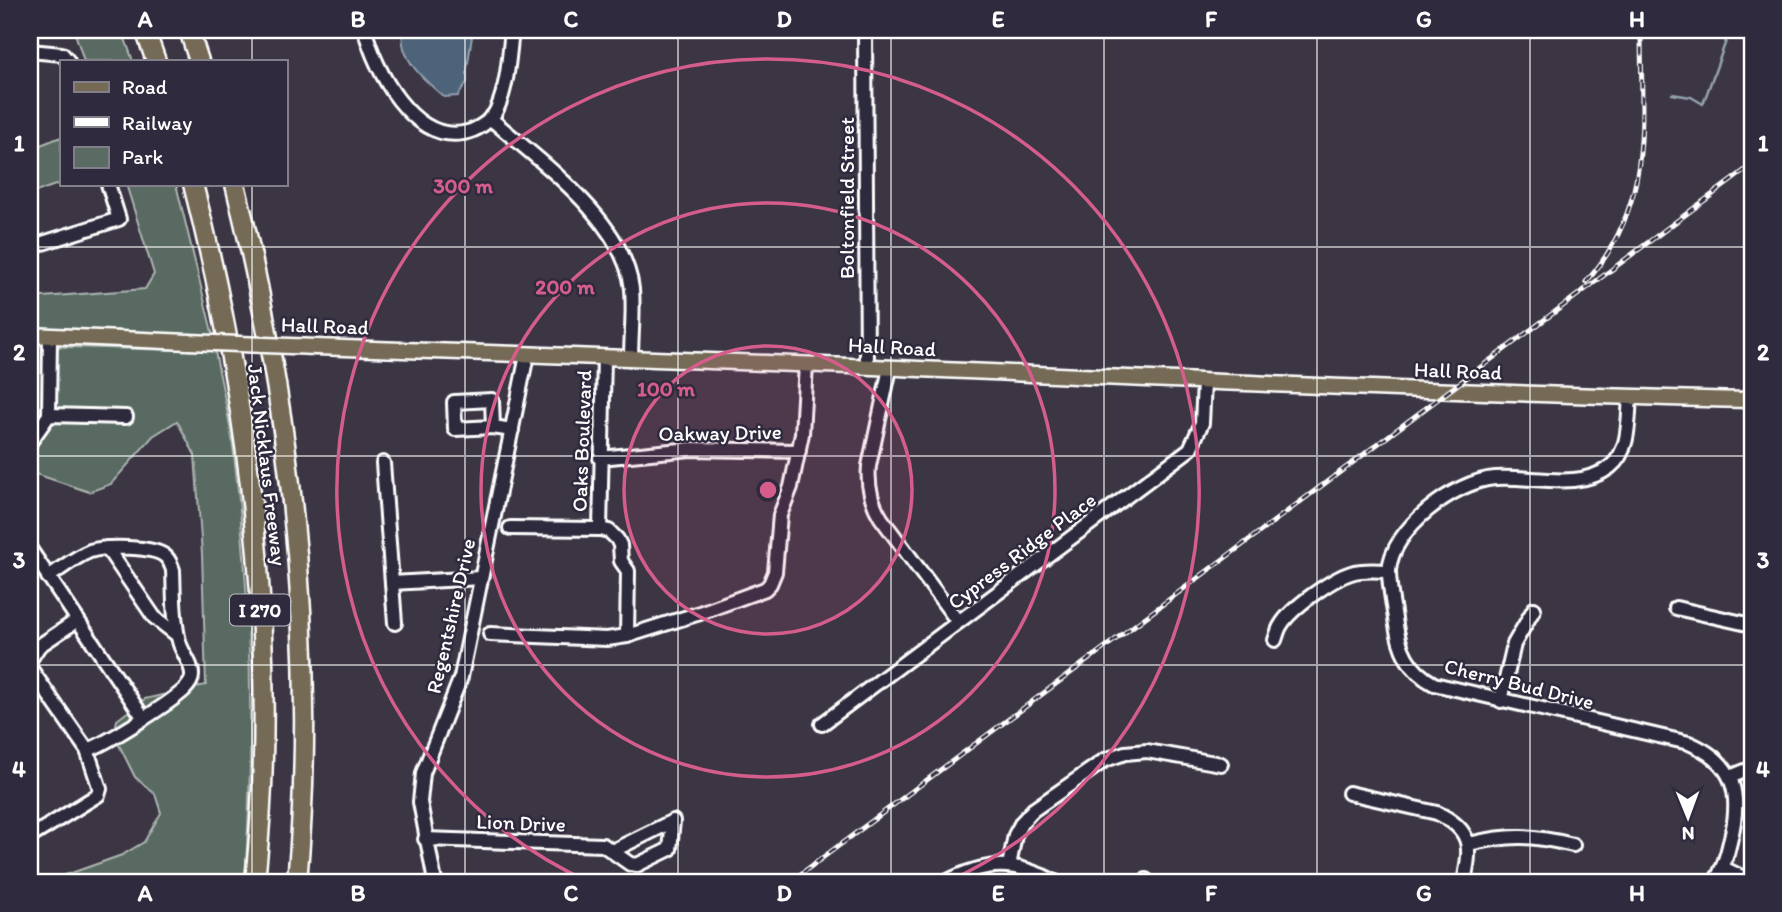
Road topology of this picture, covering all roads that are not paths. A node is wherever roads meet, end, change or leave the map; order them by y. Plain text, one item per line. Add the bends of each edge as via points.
1 (189, 30) edge
2 (365, 30) edge
3 (512, 30) edge
4 (865, 30) edge
5 (145, 32) edge
6 (30, 51) edge
7 (65, 57) edge
8 (156, 60) edge
9 (199, 60) edge
10 (490, 118) junction
11 (109, 186) edge
12 (194, 186) edge
13 (235, 186) edge
14 (30, 247) edge
15 (30, 335) edge
16 (50, 336) junction
17 (527, 355) junction
18 (604, 358) junction
19 (631, 359) junction
20 (806, 364) junction
21 (867, 367) junction
22 (890, 368) junction
23 (1204, 383) junction
24 (1630, 397) junction
25 (1752, 400) edge
26 (49, 415) junction
27 (126, 417) dead end
28 (493, 427) dead end
29 (512, 430) junction
30 (30, 442) edge
31 (799, 451) junction
32 (600, 457) junction
33 (383, 463) dead end
34 (510, 528) dead end
35 (600, 529) junction
36 (107, 548) junction
37 (30, 550) edge
38 (1389, 571) junction
39 (48, 577) junction
40 (481, 578) junction
41 (393, 583) junction
42 (1676, 608) dead end
43 (1534, 609) dead end
44 (76, 621) junction
45 (958, 622) junction
46 (396, 623) dead end
47 (1752, 625) edge
48 (491, 634) dead end
49 (177, 635) junction
50 (627, 636) junction
51 (1275, 640) dead end
52 (30, 660) edge
53 (30, 668) edge
54 (34, 684) edge
55 (1501, 701) junction
56 (143, 717) junction
57 (822, 724) dead end
58 (87, 750) junction
59 (1222, 764) dead end
60 (1752, 768) edge
61 (1730, 777) junction
62 (1349, 793) dead end
63 (30, 837) edge
64 (425, 839) junction
65 (1469, 844) junction
66 (1573, 845) dead end
67 (612, 851) junction
68 (1009, 866) junction
69 (1723, 868) junction
70 (1752, 881) edge
71 (255, 882) edge
72 (297, 882) edge
73 (435, 882) edge
74 (946, 882) edge
75 (1055, 882) edge
76 (1464, 882) edge
77 (1715, 882) edge

1 - 9 highway
2 - 10 street via 380,71 419,123 433,131 458,134 478,128
3 - 10 street via 503,93
4 - 21 street, Boltonfield Street
5 - 8 highway
6 - 7 street
10 - 19 street via 610,231 632,290
11 - 14 street via 119,219
12 - 71 highway, Jack Nicklaus Freeway / I 270 via 232,365 255,537 264,709
13 - 72 highway, Jack Nicklaus Freeway / I 270 via 274,368 299,573 304,755
15 - 16 main road, Hall Road
16 - 17 main road, Hall Road, bridge
16 - 26 street
17 - 18 main road, Hall Road
17 - 29 street, Regentshire Drive
18 - 19 main road, Hall Road
18 - 32 street, Oaks Boulevard
19 - 20 main road, Hall Road
20 - 21 main road, Hall Road
20 - 31 street
21 - 22 main road, Hall Road
22 - 23 main road, Hall Road
22 - 45 street via 869,466 870,494 881,519
23 - 24 main road, Hall Road
23 - 45 street, Cypress Ridge Place via 1202,423 1190,449
24 - 25 main road, Hall Road
24 - 38 street, Cherry Bud Drive via 1626,440 1612,466 1586,478 1476,482 1446,497 1405,531
26 - 27 street
26 - 30 street
28 - 29 street
29 - 40 street, Regentshire Drive
31 - 32 street, Oakway Drive via 691,449
31 - 50 street via 780,515 770,584 755,594
32 - 35 street, Oaks Boulevard
33 - 41 street
34 - 35 street
35 - 50 street, Oaks Boulevard via 617,539 628,571
36 - 39 street via 87,552
36 - 49 street via 154,617
36 - 49 street via 148,550 167,557 173,570
37 - 39 street
38 - 51 street via 1350,573 1334,581 1292,612
38 - 55 street, Cherry Bud Drive via 1397,637 1413,669 1445,688
39 - 44 street
40 - 41 street
40 - 64 street, Regentshire Drive via 461,677 423,773 420,802
41 - 46 street
42 - 47 street
43 - 55 street via 1514,644
44 - 52 street via 39,646
44 - 56 street
45 - 57 street, Cypress Ridge Place
48 - 50 street via 603,640
49 - 56 street via 192,675 184,690
53 - 54 street
54 - 58 street
55 - 61 street, Cherry Bud Drive via 1689,743 1713,756
56 - 58 street
58 - 63 street via 100,783 98,794
59 - 68 street via 1147,751 1125,752 1105,760 1022,822
60 - 61 street
61 - 69 street via 1736,816
62 - 65 street via 1437,813 1459,828
64 - 67 street, Lion Drive via 603,845
64 - 73 street, Regentshire Drive
65 - 66 street via 1528,835
65 - 76 street
67 - 67 street, Lion Drive via 637,865 670,849 673,821
68 - 74 street via 976,867
68 - 75 street
69 - 70 street
69 - 77 street

